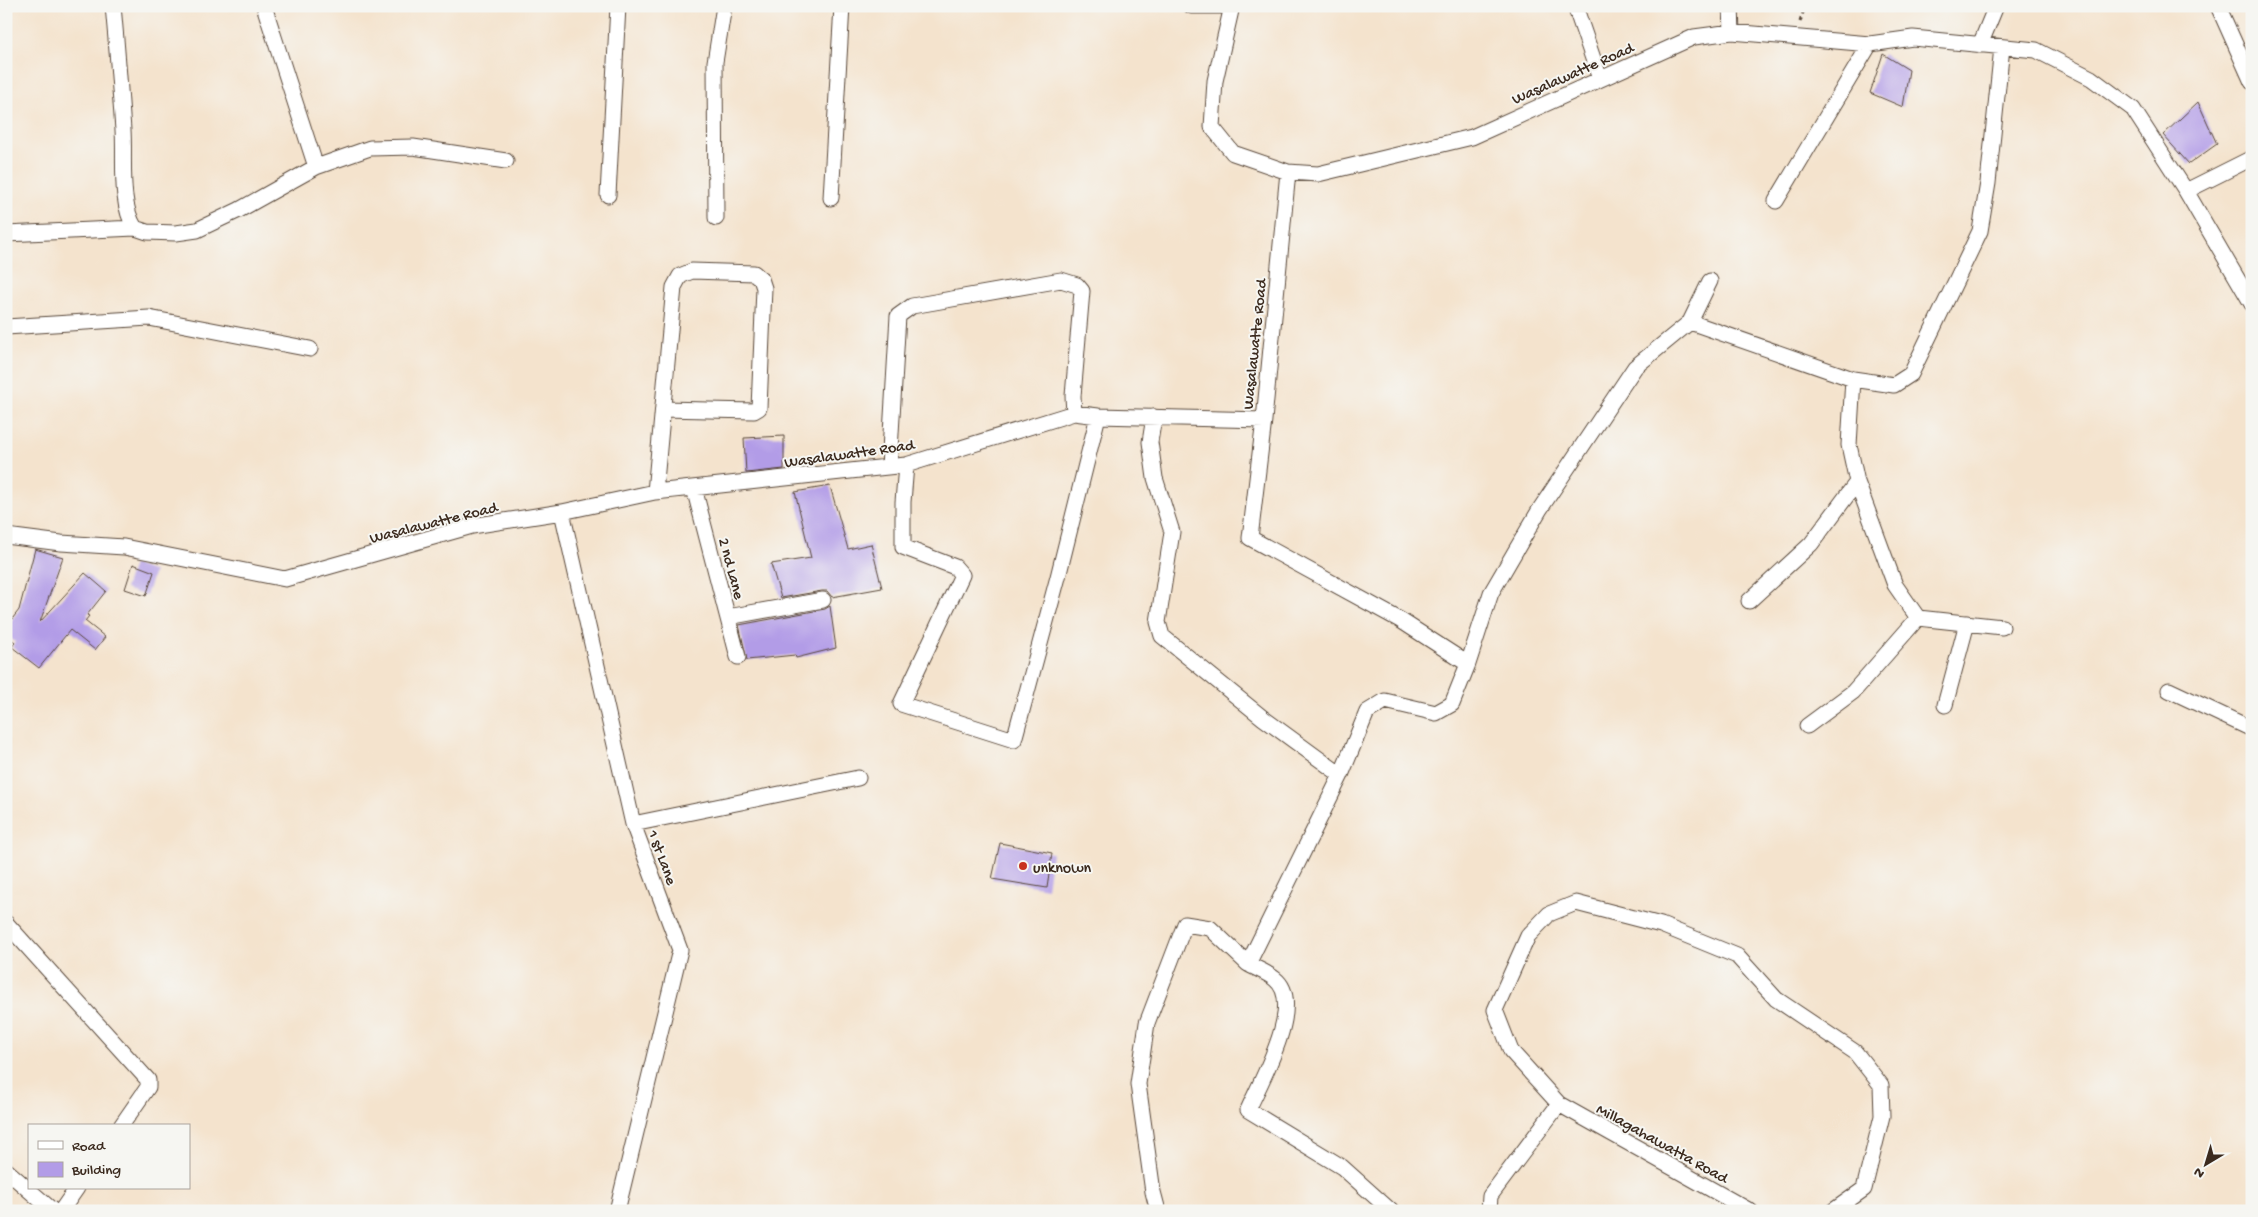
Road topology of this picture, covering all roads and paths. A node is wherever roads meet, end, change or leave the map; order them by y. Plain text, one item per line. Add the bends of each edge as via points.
1 (114, 6) edge
2 (264, 6) edge
3 (618, 6) edge
4 (724, 6) edge
5 (842, 6) edge
6 (1191, 6) edge
7 (1220, 6) edge
8 (1232, 6) edge
9 (1575, 6) edge
10 (1731, 6) edge
11 (1996, 6) edge
12 (2218, 6) edge
13 (1732, 32) junction
14 (1870, 44) junction
15 (1980, 45) junction
16 (2002, 47) junction
17 (1600, 79) junction
18 (2252, 82) edge
19 (2252, 158) edge
20 (506, 161) dead end
21 (316, 167) junction
22 (1288, 172) junction
23 (2186, 191) junction
24 (608, 195) dead end
25 (831, 198) dead end
26 (1776, 201) dead end
27 (716, 218) dead end
28 (134, 228) junction
29 (6, 234) edge
30 (1710, 281) dead end
31 (2252, 304) edge
32 (1690, 322) junction
33 (6, 327) edge
34 (310, 349) dead end
35 (1853, 379) junction
36 (663, 409) junction
37 (1074, 413) junction
38 (1098, 416) junction
39 (1154, 417) junction
40 (1264, 420) junction
41 (906, 465) junction
42 (889, 467) junction
43 (1857, 482) junction
44 (694, 488) junction
45 (655, 492) junction
46 (562, 512) junction
47 (6, 536) edge
48 (823, 600) dead end
49 (1749, 601) dead end
50 (728, 617) junction
51 (1918, 618) junction
52 (1968, 623) junction
53 (2002, 627) dead end
54 (738, 657) dead end
55 (1468, 664) junction
56 (2169, 690) dead end
57 (1945, 705) dead end
58 (1807, 726) dead end
59 (2252, 729) edge
60 (1340, 776) junction
61 (858, 778) dead end
62 (633, 824) junction
63 (6, 923) edge
64 (1248, 964) junction
65 (1559, 1104) junction
66 (121, 1124) edge
67 (6, 1170) edge
68 (28, 1190) edge
69 (28, 1190) edge
70 (76, 1190) edge
71 (52, 1211) edge
72 (61, 1211) edge
73 (617, 1211) edge
74 (1158, 1211) edge
75 (1391, 1211) edge
76 (1489, 1211) edge
77 (1750, 1211) edge
78 (1833, 1211) edge

1 - 28 street via 126,205
2 - 21 street
3 - 24 street
4 - 27 street via 715,62
5 - 25 street
6 - 7 street
8 - 22 street via 1215,81 1212,127 1233,152
9 - 17 street
10 - 13 street
11 - 15 street
12 - 18 street
13 - 14 street, Wasalawatte Road
13 - 17 street, Wasalawatte Road via 1694,36
14 - 15 street, Wasalawatte Road via 1913,38
14 - 26 street
15 - 16 street, Wasalawatte Road
16 - 23 street, Wasalawatte Road via 2036,50 2091,78 2133,109
16 - 35 street via 1980,231 1911,374 1894,385
17 - 22 street, Wasalawatte Road via 1472,137 1318,174
19 - 23 street
20 - 21 street via 413,147 370,148
21 - 28 street via 197,230 176,233
22 - 40 street, Wasalawatte Road
23 - 31 street, Wasalawatte Road
28 - 29 street
30 - 32 street
32 - 35 street
32 - 55 street via 1635,367 1540,509 1491,593
33 - 34 street via 149,318
35 - 43 street via 1849,445
36 - 36 street via 674,287 680,276 692,271 754,273 764,288 759,408 754,411
36 - 45 street
37 - 38 street, Wasalawatte Road
37 - 41 street, Wasalawatte Road
37 - 42 street via 1082,291 1077,285 1061,280 912,306 898,316
38 - 39 street, Wasalawatte Road
38 - 41 street via 1014,740 901,704 962,575 955,567 903,548
39 - 40 street, Wasalawatte Road
39 - 60 street via 1150,442 1155,478 1172,532 1158,622 1162,636
40 - 55 street via 1250,538 1400,620
41 - 42 street, Wasalawatte Road
42 - 44 street, Wasalawatte Road
43 - 49 street via 1811,544
43 - 51 street via 1895,585
44 - 45 street, Wasalawatte Road
44 - 50 street, 2 nd Lane
45 - 46 street, Wasalawatte Road
46 - 47 street, Wasalawatte Road via 472,526 285,579 124,547
46 - 62 street, 1 st Lane
48 - 50 street
50 - 54 street, 2 nd Lane
51 - 52 street
51 - 58 street via 1852,692
52 - 53 street
52 - 57 street
55 - 60 street via 1452,704 1436,713 1386,701 1367,712
56 - 59 street
60 - 64 street
61 - 62 street
62 - 73 street, 1 st Lane via 680,950
63 - 66 street via 148,1080 148,1087
64 - 74 street via 1210,928 1185,924 1147,1024 1138,1084
64 - 75 street via 1277,980 1286,998 1284,1024 1248,1110 1342,1168
65 - 76 street via 1490,1196
65 - 77 street, Millagahawatta Road
65 - 78 street, Millagahawatta Road via 1511,1051 1495,1010 1528,936 1549,914 1576,903 1661,925 1736,956 1776,999 1856,1052 1881,1085 1882,1116 1864,1189
67 - 69 street
68 - 71 street
70 - 72 street

